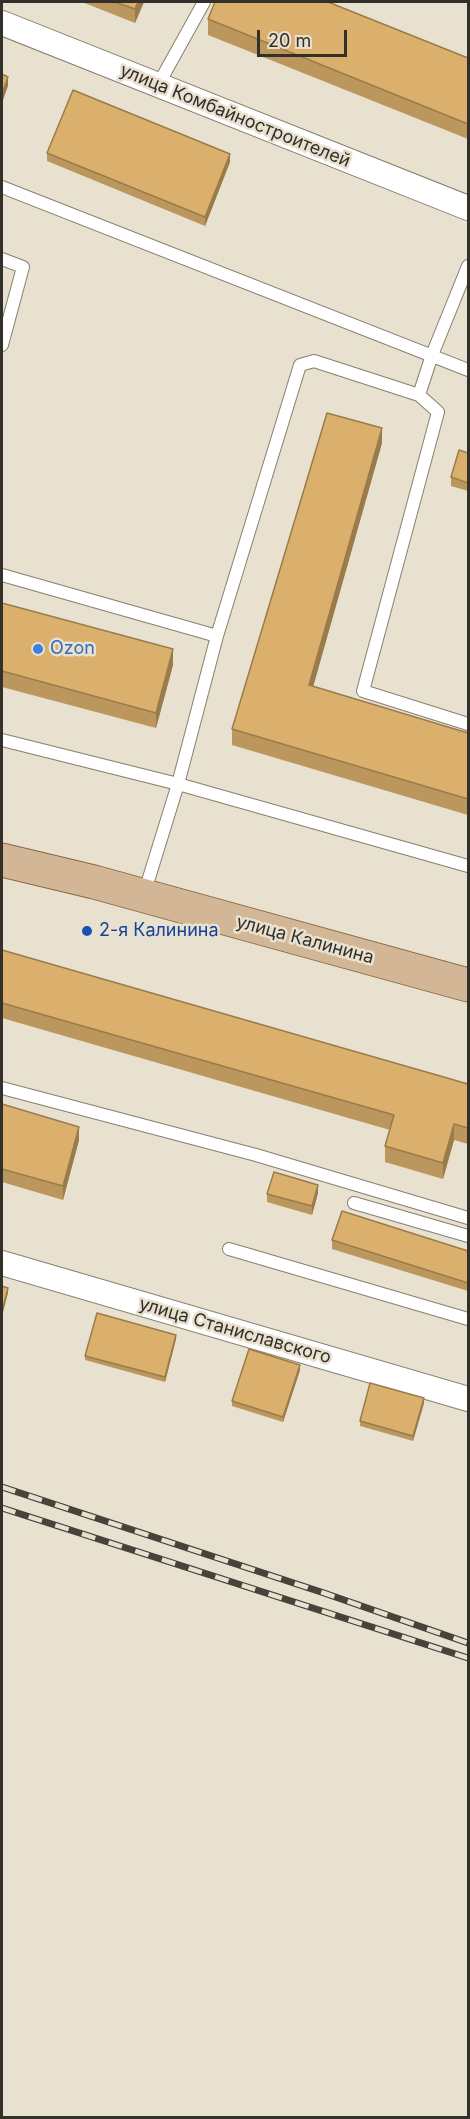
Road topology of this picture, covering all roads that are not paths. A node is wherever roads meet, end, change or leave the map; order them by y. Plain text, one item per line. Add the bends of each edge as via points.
1 (204, 2) edge
2 (2, 23) edge
3 (158, 85) junction
4 (2, 187) edge
5 (468, 208) edge
6 (2, 259) edge
7 (468, 266) edge
8 (2, 345) edge
9 (432, 355) junction
10 (468, 370) edge
11 (419, 395) junction
12 (2, 575) edge
13 (217, 636) junction
14 (468, 724) edge
15 (2, 740) edge
16 (178, 784) junction
17 (2, 860) edge
18 (468, 866) edge
19 (144, 895) junction
20 (468, 985) edge
21 (2, 1088) edge
22 (354, 1203) dead end
23 (468, 1218) edge
24 (468, 1236) edge
25 (229, 1250) dead end
26 (2, 1263) edge
27 (468, 1318) edge
28 (468, 1399) edge

1 - 3 lane
2 - 3 street, улица Комбайностроителей
3 - 5 street, улица Комбайностроителей
4 - 9 lane
6 - 8 lane via 23,267
7 - 9 lane
9 - 10 lane
9 - 11 lane
11 - 13 lane via 314,362 300,365
11 - 14 lane via 438,412 363,691
12 - 13 lane
13 - 16 lane
15 - 16 lane
16 - 18 lane
16 - 19 lane
17 - 19 main road, улица Калинина
19 - 20 main road, улица Калинина
21 - 23 lane via 256,1155
22 - 24 lane
25 - 27 lane
26 - 28 street, улица Станиславского

